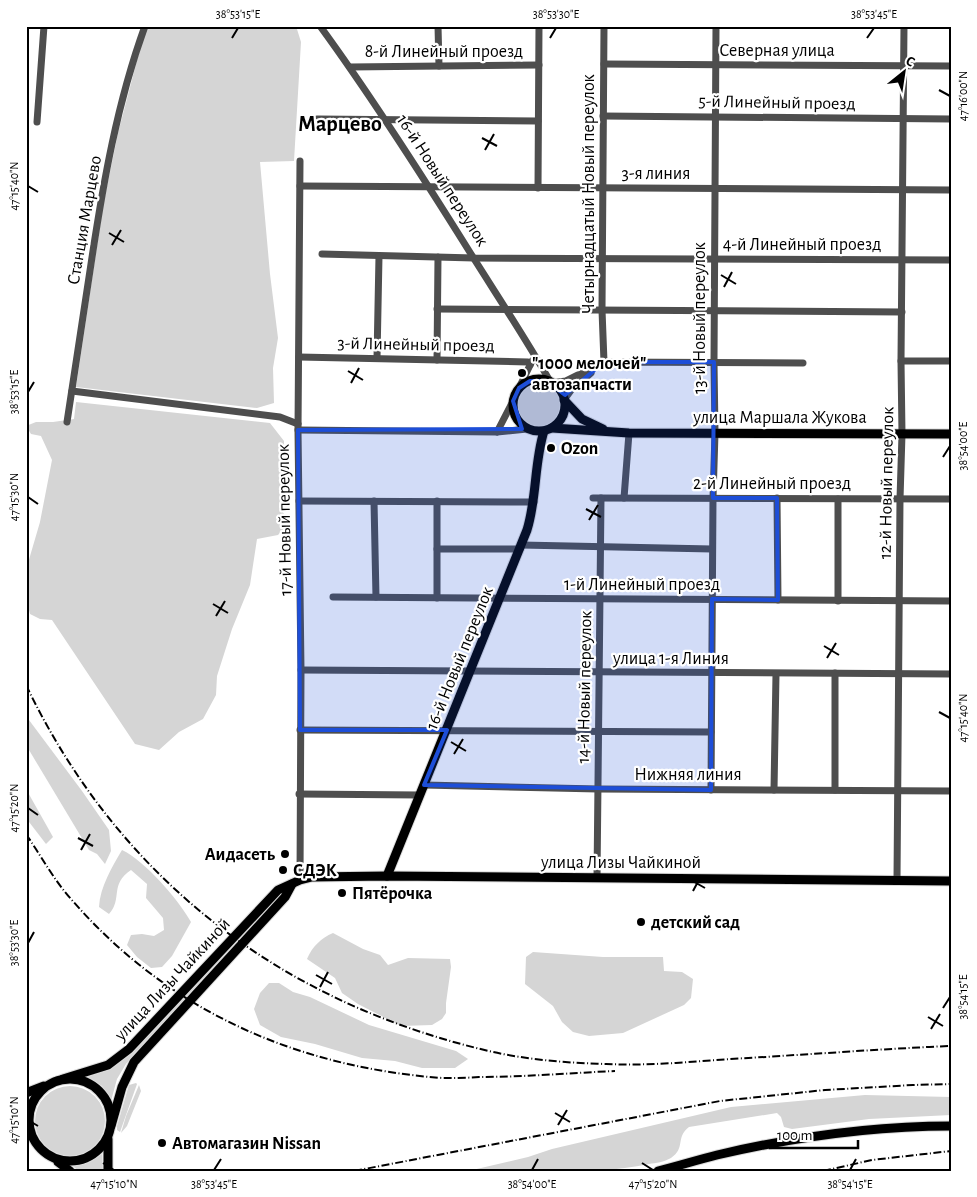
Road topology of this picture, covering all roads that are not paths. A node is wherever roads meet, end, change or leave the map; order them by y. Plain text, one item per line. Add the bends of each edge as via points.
1 (44, 26) edge
2 (145, 26) edge
3 (320, 26) edge
4 (438, 26) edge
5 (539, 26) edge
6 (604, 26) edge
7 (716, 26) edge
8 (904, 26) edge
9 (604, 64) junction
10 (539, 65) junction
11 (716, 65) junction
12 (439, 66) junction
13 (904, 66) junction
14 (951, 66) edge
15 (350, 67) junction
16 (603, 116) junction
17 (715, 117) junction
18 (317, 118) dead end
19 (384, 119) junction
20 (903, 119) junction
21 (951, 119) edge
22 (538, 121) junction
23 (37, 122) dead end
24 (300, 161) dead end
25 (300, 186) junction
26 (429, 187) junction
27 (538, 188) junction
28 (603, 188) junction
29 (715, 189) junction
30 (903, 190) junction
31 (951, 190) edge
32 (322, 254) dead end
33 (378, 256) junction
34 (438, 257) junction
35 (474, 258) junction
36 (602, 258) junction
37 (714, 259) junction
38 (902, 260) junction
39 (951, 260) edge
40 (437, 309) junction
41 (507, 309) junction
42 (602, 310) junction
43 (714, 311) junction
44 (902, 312) junction
45 (535, 354) junction
46 (299, 357) junction
47 (377, 358) junction
48 (436, 360) junction
49 (901, 361) junction
50 (951, 361) edge
51 (604, 362) junction
52 (714, 362) junction
53 (803, 363) dead end
54 (530, 365) junction
55 (551, 383) junction
56 (519, 388) junction
57 (72, 391) junction
58 (564, 400) junction
59 (513, 401) junction
60 (67, 422) dead end
61 (298, 427) junction
62 (528, 429) junction
63 (548, 429) junction
64 (608, 431) junction
65 (497, 432) junction
66 (629, 432) junction
67 (715, 433) junction
68 (902, 434) junction
69 (951, 434) edge
70 (540, 446) junction
71 (593, 498) dead end
72 (601, 498) junction
73 (624, 498) junction
74 (713, 498) junction
75 (777, 498) junction
76 (838, 499) junction
77 (900, 499) junction
78 (951, 499) edge
79 (299, 501) junction
80 (374, 501) junction
81 (437, 501) junction
82 (534, 502) junction
83 (601, 546) junction
84 (520, 547) junction
85 (437, 549) junction
86 (712, 549) junction
87 (334, 597) dead end
88 (376, 598) junction
89 (437, 598) junction
90 (501, 598) junction
91 (600, 599) junction
92 (712, 599) junction
93 (778, 600) junction
94 (838, 601) junction
95 (899, 601) junction
96 (951, 601) edge
97 (301, 670) junction
98 (471, 672) junction
99 (599, 672) junction
100 (712, 673) junction
101 (835, 673) junction
102 (899, 673) junction
103 (776, 674) junction
104 (951, 674) edge
105 (300, 730) junction
106 (447, 730) junction
107 (598, 731) junction
108 (711, 732) junction
109 (424, 785) junction
110 (598, 789) junction
111 (711, 790) junction
112 (774, 790) junction
113 (835, 790) junction
114 (898, 791) junction
115 (951, 791) edge
116 (299, 794) junction
117 (420, 795) junction
118 (387, 876) junction
119 (597, 878) junction
120 (897, 880) junction
121 (951, 881) edge
122 (296, 882) junction
123 (63, 1079) junction
124 (53, 1082) junction
125 (26, 1093) edge
126 (111, 1126) junction
127 (951, 1126) edge
128 (108, 1138) junction
129 (26, 1142) edge
130 (42, 1151) junction
131 (54, 1158) junction
132 (70, 1171) edge
133 (108, 1171) edge
134 (658, 1171) edge

1 - 23 street
2 - 57 street, Станция Марцево via 115,131
3 - 15 street, 16-й Новый переулок
4 - 12 street
5 - 10 street
6 - 9 street, Четырнадцатый Новый переулок
7 - 11 street, 13-й Новый переулок
8 - 13 street, 12-й Новый переулок
9 - 11 street, Северная улица
9 - 16 street, Четырнадцатый Новый переулок
10 - 12 street, 8-й Линейный проезд
10 - 22 street
11 - 13 street, Северная улица
11 - 17 street, 13-й Новый переулок
12 - 15 street, 8-й Линейный проезд
13 - 14 street, Северная улица
13 - 20 street, 12-й Новый переулок
15 - 19 street, 16-й Новый переулок
16 - 17 street, 5-й Линейный проезд
16 - 28 street, Четырнадцатый Новый переулок
17 - 20 street, 5-й Линейный проезд
17 - 29 street, 13-й Новый переулок
18 - 19 street
19 - 22 street
19 - 26 street, 16-й Новый переулок
20 - 21 street, 5-й Линейный проезд
20 - 30 street, 12-й Новый переулок
22 - 27 street
24 - 25 street, 17-й Новый переулок
25 - 26 street, 3-я линия
25 - 46 street, 17-й Новый переулок
26 - 27 street, 3-я линия
26 - 35 street, 16-й Новый переулок
27 - 28 street, 3-я линия
28 - 29 street, 3-я линия
28 - 36 street, Четырнадцатый Новый переулок
29 - 30 street, 3-я линия
29 - 37 street, 13-й Новый переулок
30 - 31 street, 3-я линия
30 - 38 street, 12-й Новый переулок
32 - 33 street, 4-й Линейный проезд
33 - 34 street, 4-й Линейный проезд
33 - 47 street
34 - 35 street, 4-й Линейный проезд
34 - 40 street
35 - 36 street, 4-й Линейный проезд
35 - 41 street, 16-й Новый переулок
36 - 37 street, 4-й Линейный проезд
36 - 42 street, Четырнадцатый Новый переулок
37 - 38 street, 4-й Линейный проезд
37 - 43 street, 13-й Новый переулок
38 - 39 street, 4-й Линейный проезд
38 - 44 street, 12-й Новый переулок
40 - 41 street
40 - 48 street
41 - 42 street
41 - 45 street, 16-й Новый переулок
42 - 43 street
42 - 51 street, Четырнадцатый Новый переулок
43 - 44 street
43 - 52 street, 13-й Новый переулок
44 - 49 street, 12-й Новый переулок
45 - 54 street
45 - 55 street, 16-й Новый переулок
46 - 47 street, 3-й Линейный проезд
46 - 61 street, 17-й Новый переулок
47 - 48 street, 3-й Линейный проезд
48 - 54 street, 3-й Линейный проезд via 528,362
49 - 50 street
49 - 68 street, 12-й Новый переулок
51 - 52 street
51 - 55 street via 566,381
51 - 58 street
52 - 53 street
52 - 67 street, 13-й Новый переулок
54 - 56 street
55 - 56 main road via 534,380
55 - 58 main road via 558,388
56 - 59 main road
57 - 60 street, Станция Марцево
57 - 61 street via 280,417
58 - 63 main road via 562,416
58 - 64 main road, улица Маршала Жукова via 582,419
59 - 62 main road via 514,415
59 - 65 street
61 - 65 street
61 - 79 street, 17-й Новый переулок
62 - 63 main road
62 - 65 street
62 - 70 main road
63 - 64 main road, улица Маршала Жукова
63 - 70 main road, 16-й Новый переулок
64 - 66 main road, улица Маршала Жукова
66 - 67 main road, улица Маршала Жукова
66 - 73 street
67 - 68 main road, улица Маршала Жукова
67 - 74 street, 13-й Новый переулок
68 - 69 main road, улица Маршала Жукова
68 - 77 street, 12-й Новый переулок
70 - 82 main road, 16-й Новый переулок
71 - 72 street, 2-й Линейный проезд
72 - 73 street, 2-й Линейный проезд
72 - 83 street, 14-й Новый переулок
73 - 74 street, 2-й Линейный проезд
74 - 75 street, 2-й Линейный проезд
74 - 86 street, 13-й Новый переулок
75 - 76 street, 2-й Линейный проезд
75 - 93 street
76 - 77 street, 2-й Линейный проезд
76 - 94 street
77 - 78 street, 2-й Линейный проезд
77 - 95 street, 12-й Новый переулок
79 - 80 street
79 - 97 street, 17-й Новый переулок
80 - 81 street
80 - 88 street
81 - 82 street
81 - 85 street
82 - 84 main road, 16-й Новый переулок
83 - 84 street
83 - 86 street
83 - 91 street, 14-й Новый переулок
84 - 85 street
84 - 90 main road, 16-й Новый переулок
85 - 89 street
86 - 92 street, 13-й Новый переулок
87 - 88 street, 1-й Линейный проезд
88 - 89 street, 1-й Линейный проезд
89 - 90 street, 1-й Линейный проезд
90 - 91 street, 1-й Линейный проезд
90 - 98 main road, 16-й Новый переулок
91 - 92 street, 1-й Линейный проезд
91 - 99 street, 14-й Новый переулок
92 - 93 street, 1-й Линейный проезд
92 - 100 street, 13-й Новый переулок
93 - 94 street, 1-й Линейный проезд
94 - 95 street, 1-й Линейный проезд
95 - 96 street, 1-й Линейный проезд
95 - 102 street, 12-й Новый переулок
97 - 98 street, улица 1-я Линия
97 - 105 street, 17-й Новый переулок
98 - 99 street, улица 1-я Линия
98 - 106 main road, 16-й Новый переулок
99 - 100 street, улица 1-я Линия
99 - 107 street, 14-й Новый переулок
100 - 103 street, улица 1-я Линия
100 - 108 street, 13-й Новый переулок
101 - 102 street, улица 1-я Линия
101 - 103 street, улица 1-я Линия
101 - 113 street
102 - 104 street, улица 1-я Линия
102 - 114 street, 12-й Новый переулок
103 - 112 street
105 - 106 street
105 - 116 street, 17-й Новый переулок
106 - 107 street
106 - 109 main road, 16-й Новый переулок
107 - 108 street
107 - 110 street, 14-й Новый переулок
108 - 111 street, 13-й Новый переулок
109 - 110 street, Нижняя линия
109 - 117 main road, 16-й Новый переулок
110 - 111 street, Нижняя линия
110 - 119 street, 14-й Новый переулок
111 - 112 street, Нижняя линия
112 - 113 street, Нижняя линия
113 - 114 street, Нижняя линия
114 - 115 street, Нижняя линия
114 - 120 street, 12-й Новый переулок
116 - 117 street
116 - 122 street, 17-й Новый переулок
117 - 118 main road, 16-й Новый переулок
118 - 119 main road, улица Лизы Чайкиной
118 - 122 main road, улица Лизы Чайкиной via 320,877
119 - 120 main road, улица Лизы Чайкиной
120 - 121 main road, улица Лизы Чайкиной
122 - 123 main road, улица Лизы Чайкиной via 278,890 119,1058
122 - 126 main road, улица Лизы Чайкиной via 136,1058 125,1079
123 - 124 main road
123 - 126 main road via 74,1079 95,1087 108,1104
124 - 125 main road
124 - 130 main road via 35,1097 28,1120 30,1131
126 - 128 main road
127 - 134 main road via 857,1130 747,1149
128 - 131 main road via 96,1152 80,1161
128 - 133 main road
129 - 130 main road
130 - 131 main road
131 - 132 main road

